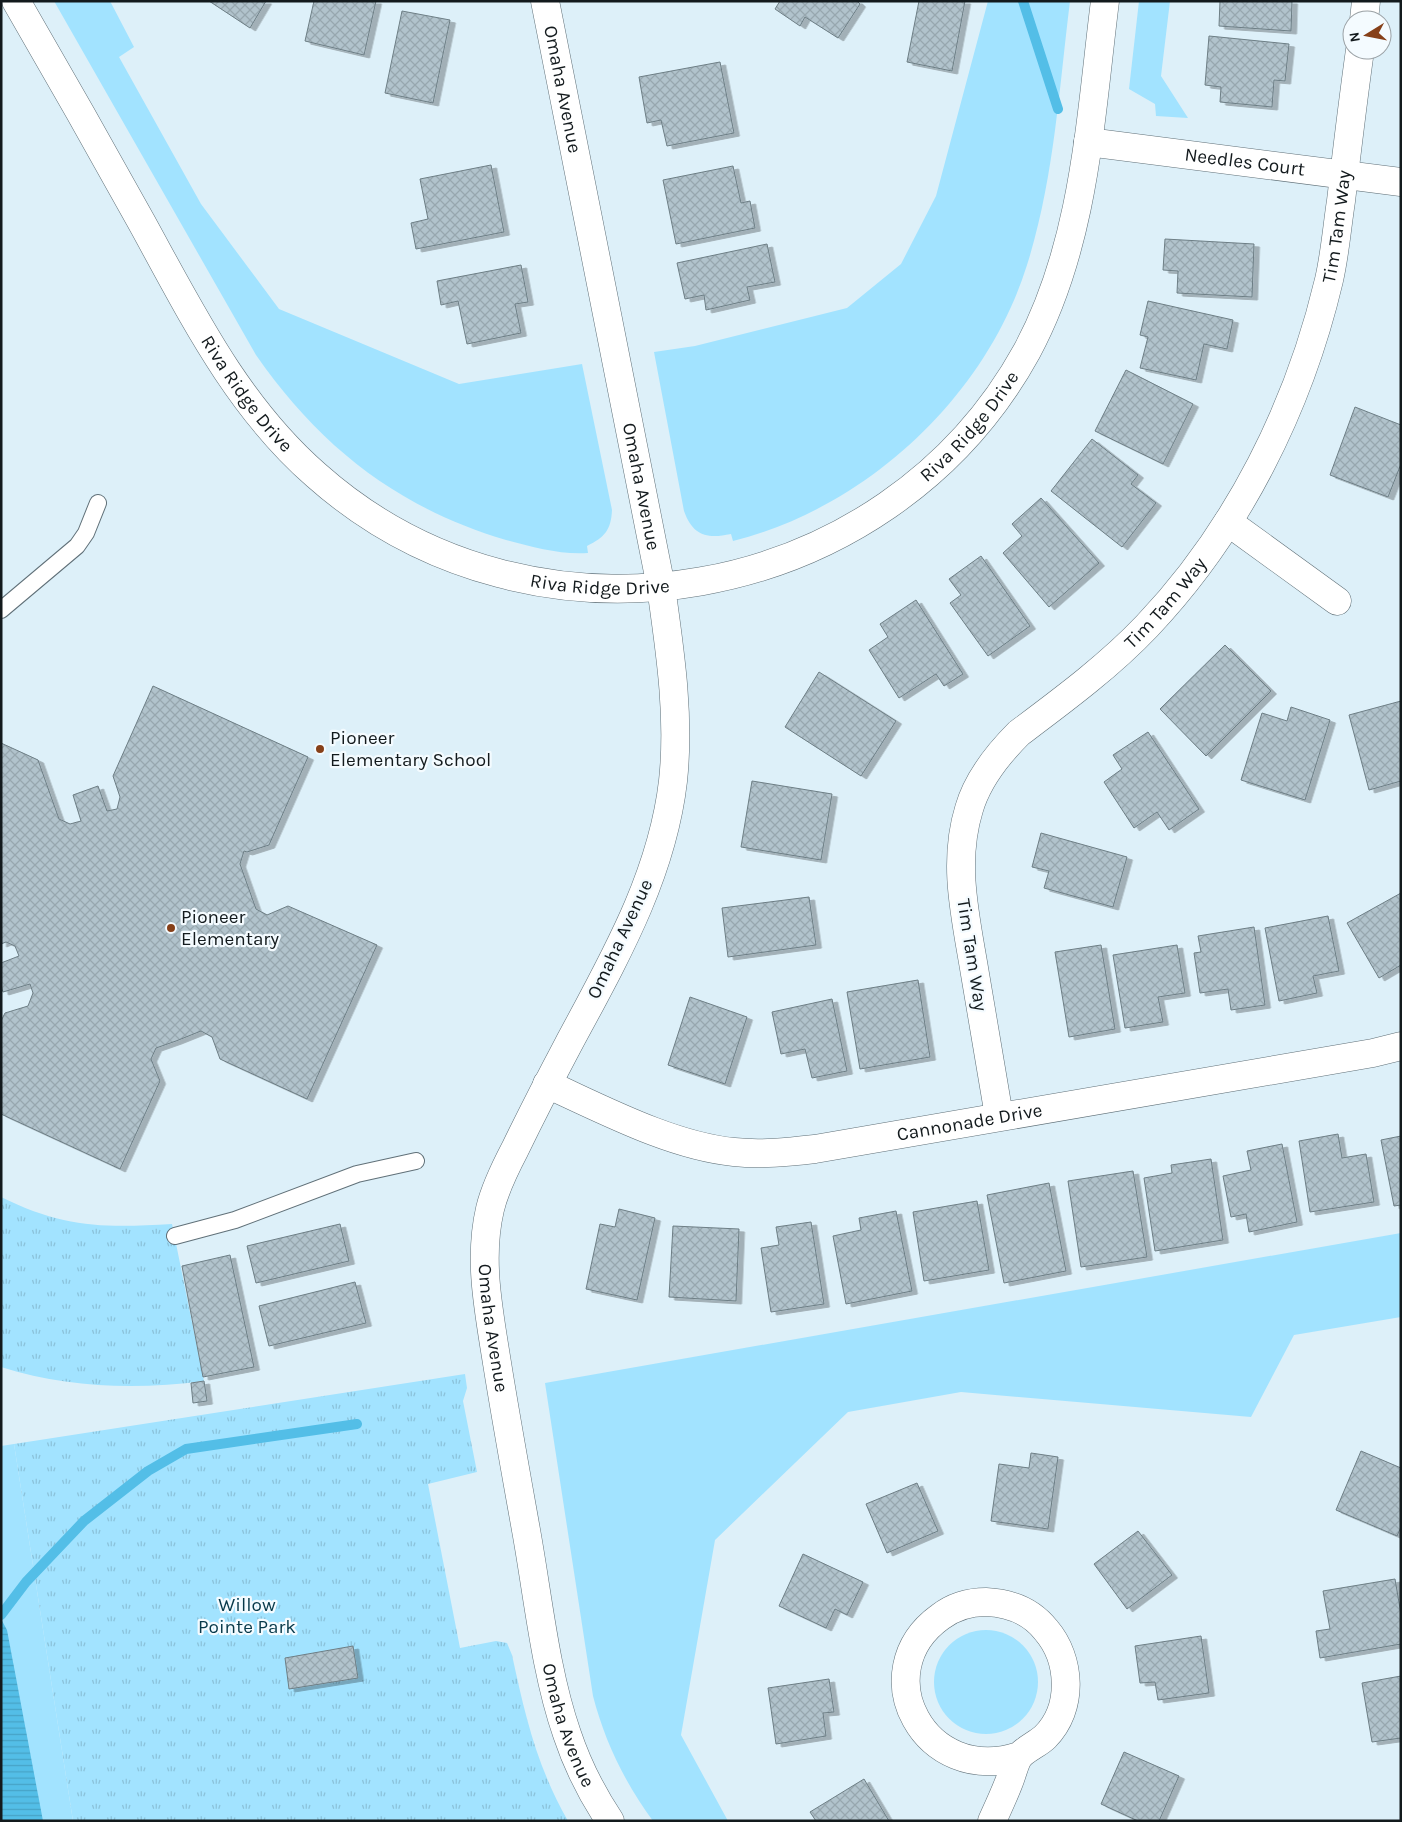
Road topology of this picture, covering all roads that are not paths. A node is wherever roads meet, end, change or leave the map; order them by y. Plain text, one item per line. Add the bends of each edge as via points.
1 (16, 1) edge
2 (545, 1) edge
3 (1105, 1) edge
4 (1359, 60) edge
5 (1088, 142) junction
6 (1344, 174) junction
7 (1401, 182) edge
8 (98, 503) dead end
9 (1228, 522) junction
10 (662, 587) junction
11 (1337, 601) dead end
12 (1, 610) edge
13 (1401, 1046) edge
14 (547, 1084) junction
15 (999, 1116) junction
16 (416, 1161) dead end
17 (175, 1236) dead end
18 (1019, 1756) junction
19 (610, 1821) edge
20 (992, 1821) edge

1 - 10 street, Riva Ridge Drive via 230,378 281,442 317,477 393,531 473,564 554,585 611,589
2 - 10 street, Omaha Avenue
3 - 5 street, Riva Ridge Drive
4 - 6 street, Tim Tam Way
5 - 6 street, Needles Court
5 - 10 street, Riva Ridge Drive via 1074,228 1052,297 1026,353 993,404 940,464 864,522 810,550 781,562 726,577
6 - 7 street, Needles Court
6 - 9 street, Tim Tam Way via 1329,278 1313,338 1263,462
8 - 12 lane via 77,546
9 - 11 street
9 - 15 street, Tim Tam Way via 1147,626 1006,746 969,807 960,857 962,896
10 - 14 street, Omaha Avenue via 676,719 667,817 635,917
13 - 15 street, Cannonade Drive
14 - 15 street, Cannonade Drive via 685,1143 735,1152 771,1154 815,1149
14 - 19 street, Omaha Avenue via 504,1171 490,1208 485,1276 503,1398 554,1685 575,1754 592,1792
16 - 17 lane via 357,1174 235,1220
18 - 18 street via 1047,1736 1064,1706 1066,1671 1054,1639 1036,1620 1014,1607 980,1602 963,1605 947,1612 924,1632 910,1659 907,1689 915,1719 934,1742 960,1758 990,1763
18 - 20 street

